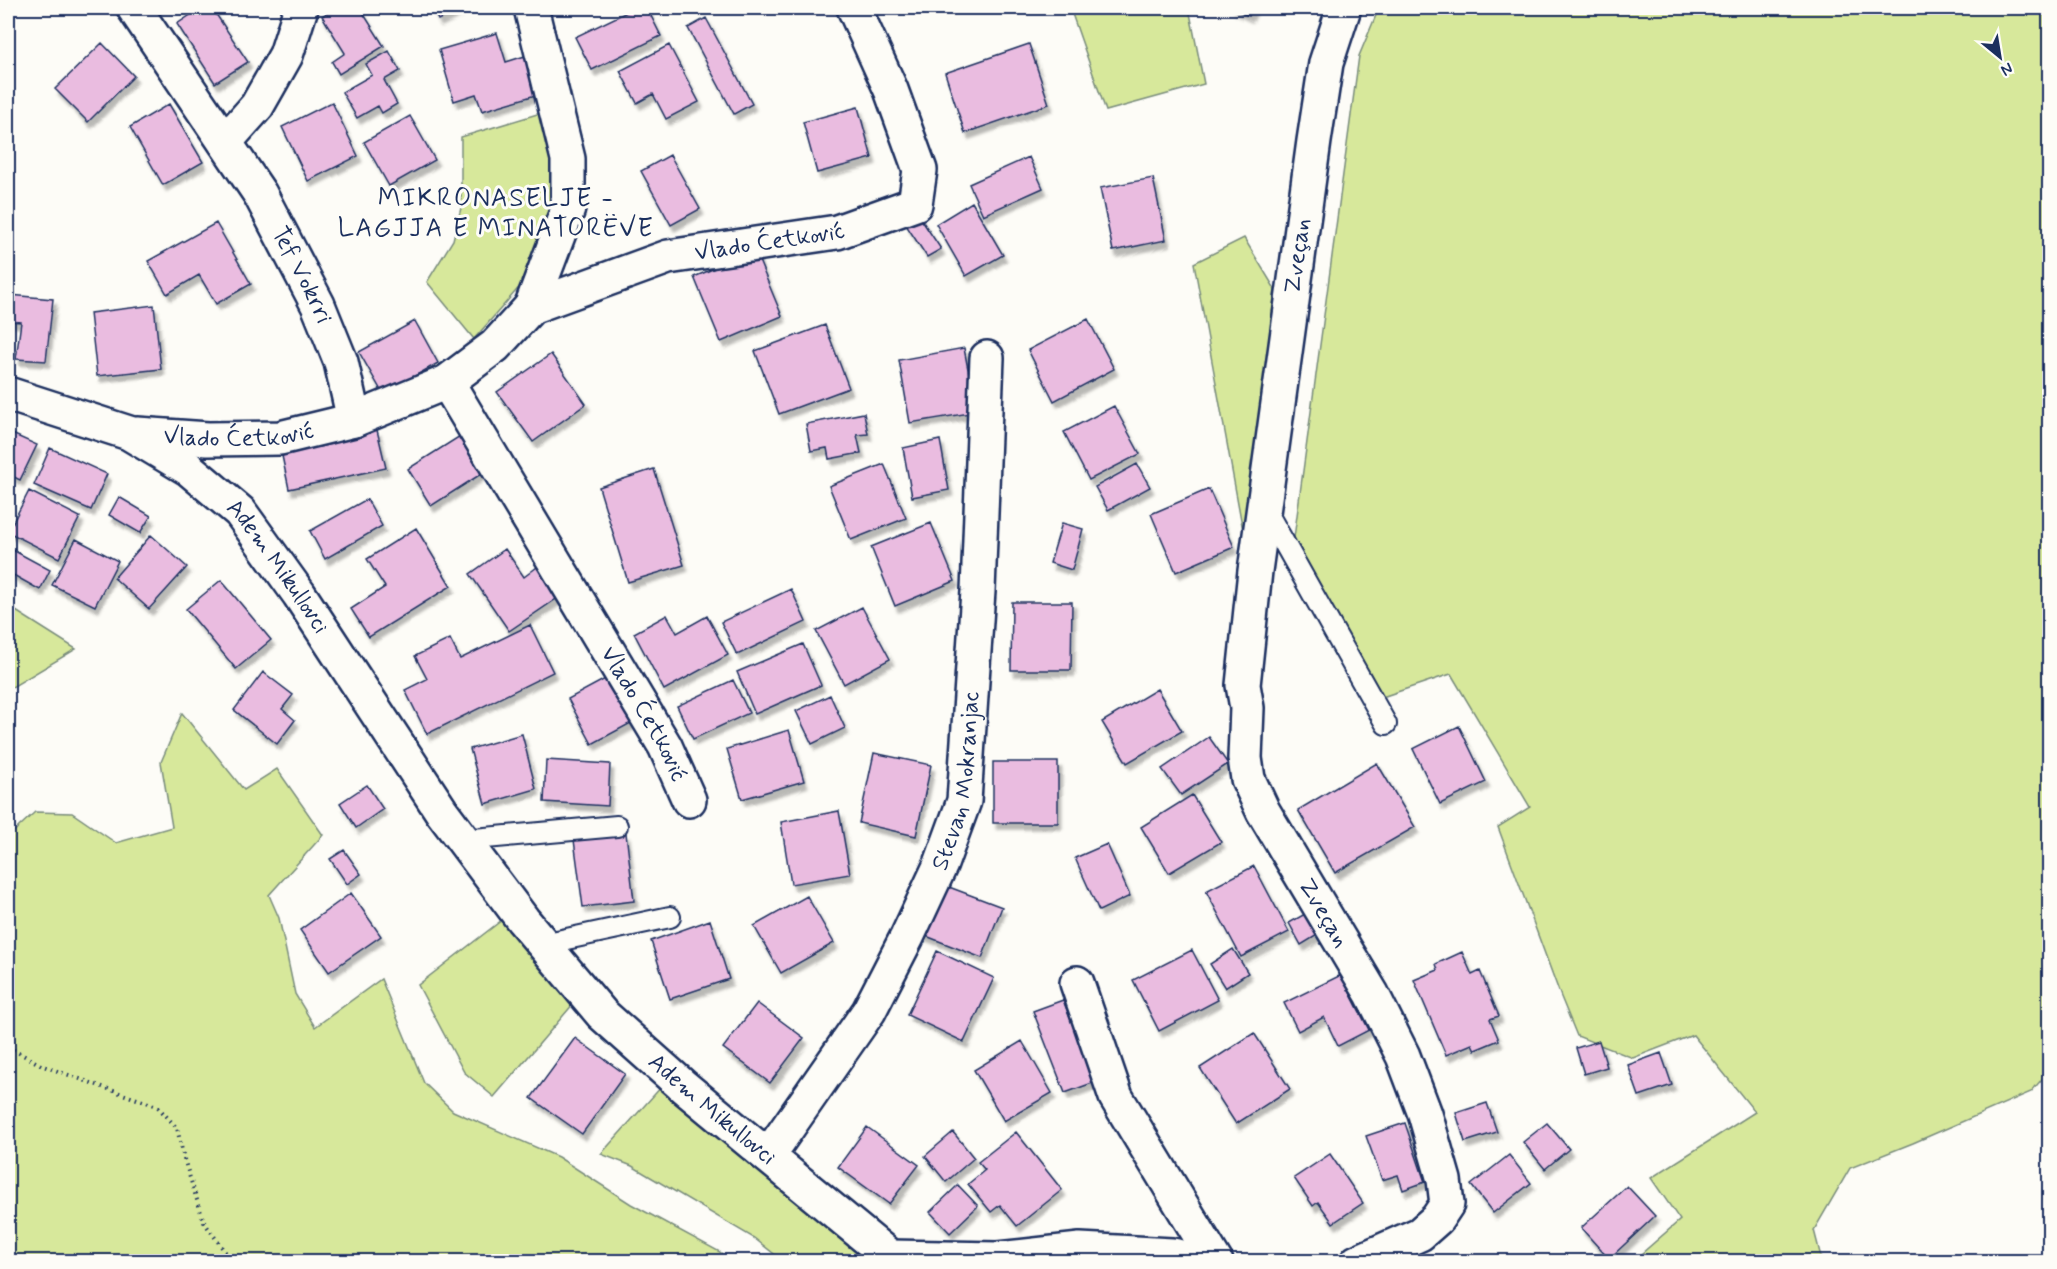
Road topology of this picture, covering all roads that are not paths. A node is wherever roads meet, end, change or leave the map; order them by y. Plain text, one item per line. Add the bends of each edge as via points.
1 (134, 8) edge
2 (301, 8) edge
3 (531, 8) edge
4 (854, 8) edge
5 (1344, 8) edge
6 (225, 142) junction
7 (531, 307) junction
8 (987, 358) dead end
9 (447, 382) junction
10 (8, 394) edge
11 (354, 420) junction
12 (129, 433) junction
13 (1263, 507) junction
14 (1386, 724) dead end
15 (689, 800) dead end
16 (617, 826) dead end
17 (463, 840) junction
18 (670, 917) dead end
19 (543, 944) junction
20 (1077, 983) dead end
21 (768, 1156) junction
22 (891, 1259) edge
23 (1206, 1262) edge
24 (1216, 1262) edge
25 (1357, 1262) edge

1 - 6 street, Tef Vokrri
2 - 6 street via 286,55 257,106
3 - 7 street via 568,159 568,209
4 - 7 street, Vlado Ćetković via 891,90 920,170 915,204 837,232 668,257
5 - 13 street, Zveçan via 1326,63
6 - 11 street, Tef Vokrri via 260,194 318,305 341,362
7 - 9 street, Vlado Ćetković via 495,346
8 - 21 street, Stevan Mokranjac via 978,591 964,801 941,864 869,1011
9 - 11 street, Vlado Ćetković
9 - 15 street, Vlado Ćetković via 664,746
10 - 12 street, Adem Mikullovci
11 - 12 street, Vlado Ćetković via 280,438 208,439
12 - 17 street, Adem Mikullovci via 189,469 240,512
13 - 14 lane
13 - 25 street, Zveçan via 1243,685 1248,779 1263,812 1372,994 1403,1056 1444,1179 1447,1204 1437,1219 1420,1234
16 - 17 lane
17 - 19 street, Adem Mikullovci
18 - 19 lane
19 - 21 street, Adem Mikullovci via 602,1014
20 - 24 street via 1116,1096
21 - 22 street, Adem Mikullovci
22 - 23 street via 998,1258 1080,1250 1172,1255

